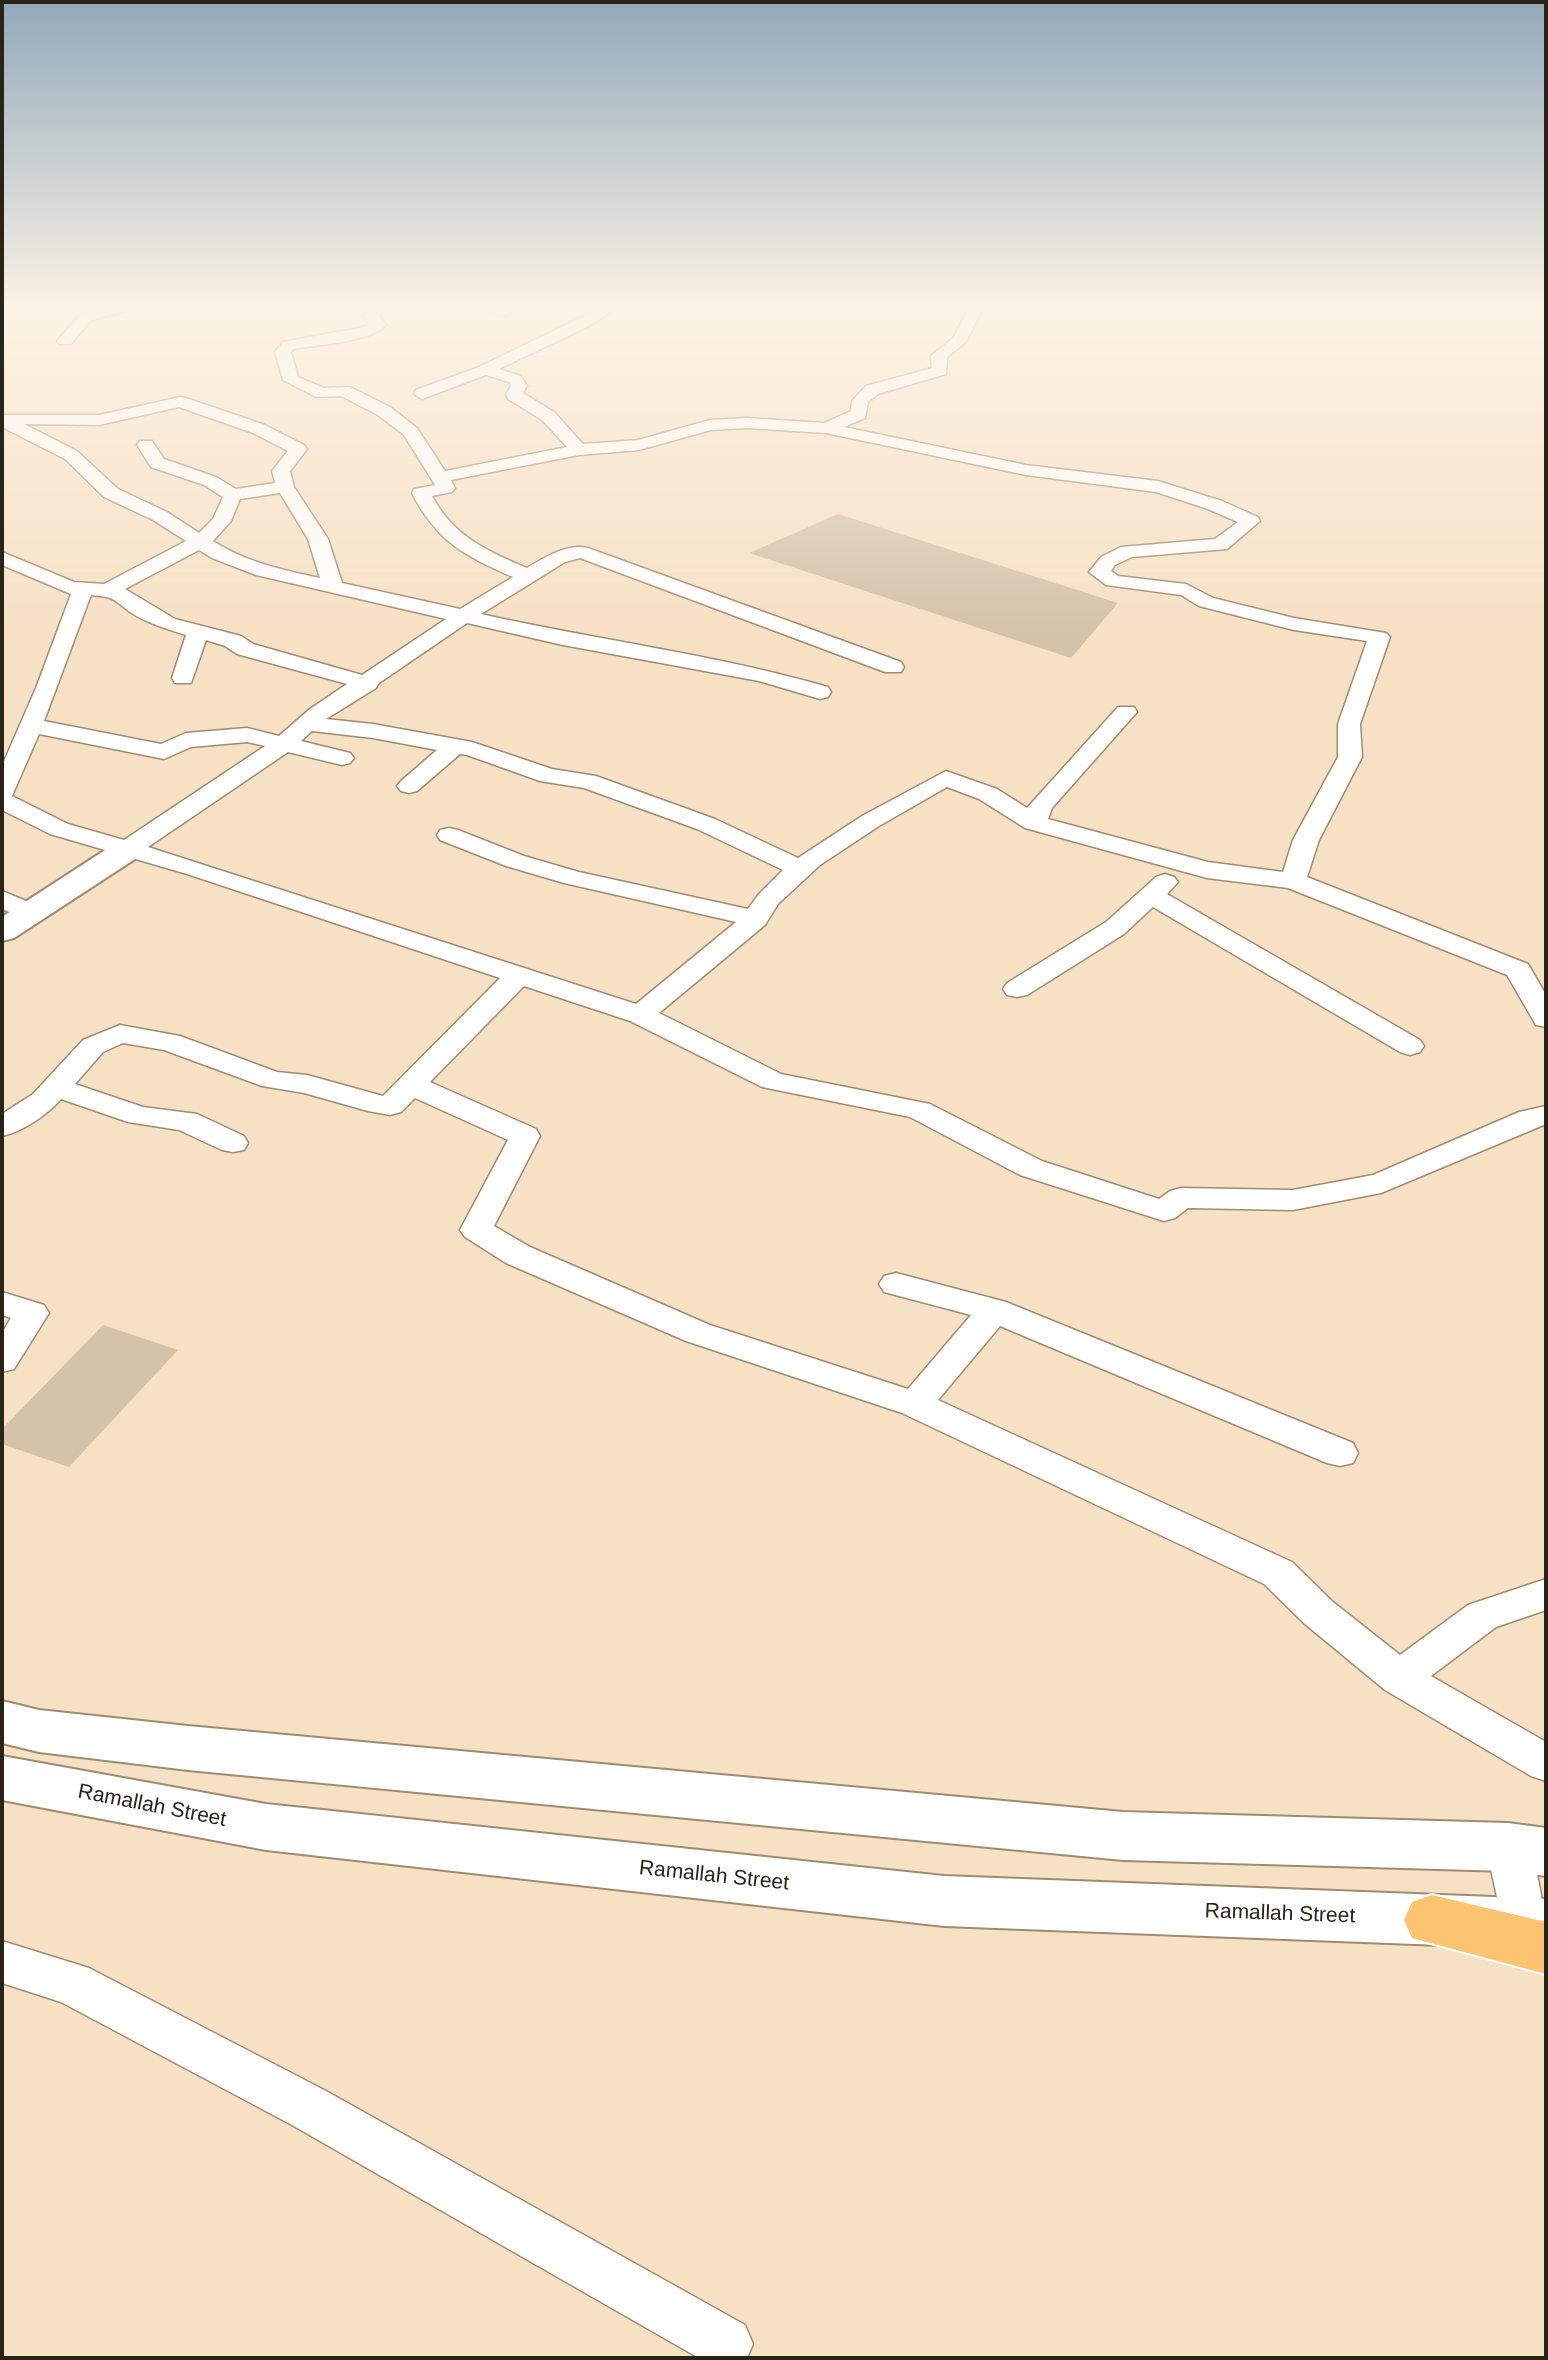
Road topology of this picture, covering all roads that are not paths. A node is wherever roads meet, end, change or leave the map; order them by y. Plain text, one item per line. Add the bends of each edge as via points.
1 (112, 417) edge
2 (224, 417) edge
3 (392, 417) edge
4 (549, 417) edge
5 (852, 417) edge
6 (2, 419) edge
7 (826, 428) junction
8 (146, 445) dead end
9 (396, 445) dead end
10 (579, 450) junction
11 (424, 452) junction
12 (440, 477) junction
13 (285, 487) junction
14 (233, 495) junction
15 (202, 541) junction
16 (3, 559) edge
17 (528, 576) junction
18 (333, 586) junction
19 (83, 590) junction
20 (107, 590) junction
21 (465, 615) junction
22 (198, 631) junction
23 (893, 667) dead end
24 (183, 678) dead end
25 (368, 683) junction
26 (820, 692) dead end
27 (1126, 712) dead end
28 (307, 724) junction
29 (30, 725) junction
30 (284, 744) junction
31 (455, 746) junction
32 (342, 758) dead end
33 (409, 786) dead end
34 (2, 793) edge
35 (2, 801) edge
36 (1034, 822) junction
37 (449, 835) dead end
38 (127, 850) junction
39 (1184, 864) junction
40 (801, 869) junction
41 (1293, 881) junction
42 (1151, 895) junction
43 (15, 906) edge
44 (756, 919) junction
45 (2, 931) edge
46 (518, 976) junction
47 (1017, 989) dead end
48 (640, 1015) junction
49 (1546, 1019) edge
50 (1410, 1046) dead end
51 (411, 1085) junction
52 (55, 1087) junction
53 (1546, 1115) edge
54 (2, 1127) edge
55 (233, 1143) dead end
56 (896, 1284) dead end
57 (2, 1303) edge
58 (994, 1310) junction
59 (2, 1360) edge
60 (915, 1404) junction
61 (1340, 1452) dead end
62 (1546, 1594) edge
63 (1399, 1678) junction
64 (2, 1722) edge
65 (1546, 1763) edge
66 (2, 1778) edge
67 (1527, 1850) edge
68 (1432, 1920) joint
69 (1539, 1932) edge
70 (2, 1962) edge
71 (726, 2344) dead end

1 - 6 street
2 - 13 street via 298,449 281,471
3 - 11 street via 411,432
4 - 10 street
5 - 7 street
6 - 15 street via 71,455 111,493
7 - 10 street via 710,425 639,445
7 - 41 street via 1026,470 1158,487 1215,505 1251,521 1220,545 1128,551 1108,561 1099,572 1113,581 1186,590 1206,602 1293,624 1379,638 1349,724 1350,757 1306,840
8 - 14 street via 157,463 209,481
9 - 11 street
10 - 12 street
11 - 12 street
12 - 17 street via 446,488 421,494 431,516 461,547
13 - 14 street
13 - 18 street via 318,539
14 - 15 street via 222,521
15 - 18 street via 219,554 263,571
15 - 20 street
16 - 19 street
17 - 21 street
17 - 23 street via 558,558 581,552
18 - 21 street
19 - 20 street
19 - 29 street
20 - 22 street via 126,596 168,624
21 - 25 street
21 - 26 street via 608,648 762,675
22 - 24 street
22 - 25 street
25 - 28 street
27 - 36 street via 1040,806
28 - 30 street
28 - 31 street
29 - 30 street via 163,752 186,740 247,735
29 - 34 street
30 - 32 street
30 - 38 street
31 - 33 street
31 - 40 street via 548,776 588,781 706,824
35 - 38 street via 59,829
36 - 39 street
36 - 40 street via 988,794 946,778 880,813
37 - 44 street via 573,878
38 - 43 main road
38 - 46 street
39 - 41 street
39 - 42 street
40 - 44 street via 760,908
41 - 49 street via 1518,970
42 - 47 street via 1115,928
42 - 50 street
43 - 45 main road
44 - 48 street
46 - 48 street
46 - 51 street
48 - 53 street via 772,1081 919,1110 1031,1168 1164,1211 1181,1198 1293,1200 1381,1183
51 - 52 street via 390,1106 307,1084 272,1080 170,1042 120,1034 93,1046
51 - 60 street via 524,1136 475,1230 518,1255 698,1333
52 - 54 street via 44,1100
52 - 55 street via 139,1116 186,1121
56 - 58 street
57 - 59 street via 33,1313
58 - 60 street
58 - 61 street
60 - 63 street via 1278,1573
62 - 63 street via 1482,1616
63 - 65 street
64 - 67 main road via 39,1731 188,1748 1123,1836
66 - 68 main road, Ramallah Street via 266,1827 944,1901
67 - 69 street
68 - 69 highway
70 - 71 street via 72,1983 286,2095

